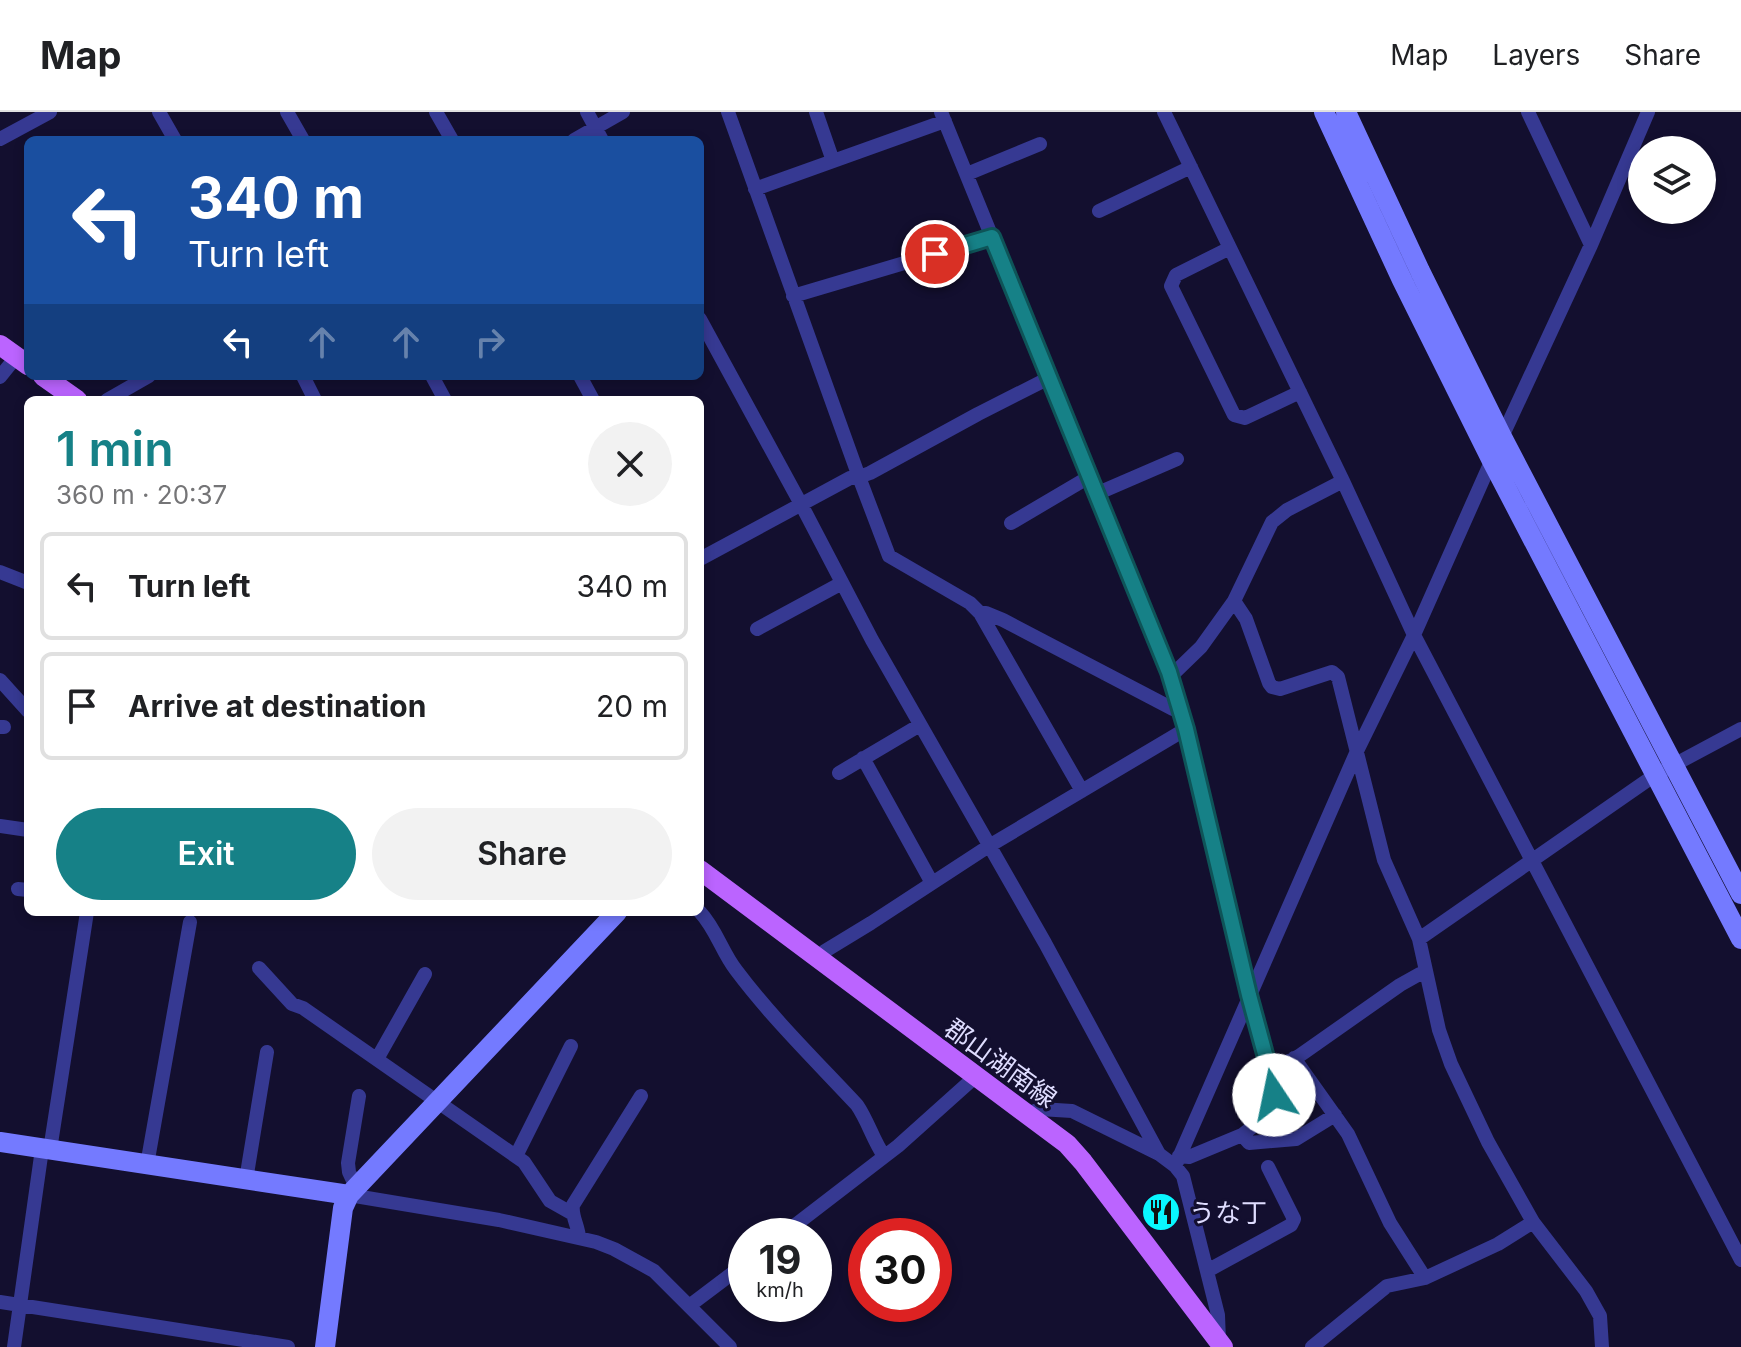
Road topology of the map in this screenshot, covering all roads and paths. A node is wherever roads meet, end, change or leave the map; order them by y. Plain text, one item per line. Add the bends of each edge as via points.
1 (50, 112) edge
2 (159, 112) edge
3 (287, 112) edge
4 (436, 112) edge
5 (587, 112) edge
6 (623, 112) edge
7 (728, 112) edge
8 (816, 112) edge
9 (1164, 112) edge
10 (1324, 112) edge
11 (1346, 112) edge
12 (1528, 112) edge
13 (1648, 112) edge
14 (943, 116) edge
15 (599, 134) edge
16 (173, 136) edge
17 (301, 136) edge
18 (450, 136) edge
19 (0, 139) edge
20 (1040, 144) dead end
21 (833, 161) junction
22 (1191, 167) junction
23 (967, 174) junction
24 (755, 189) junction
25 (1099, 211) dead end
26 (992, 237) junction
27 (1591, 245) junction
28 (1230, 248) junction
29 (793, 296) junction
30 (705, 338) edge
31 (15, 356) edge
32 (0, 377) edge
33 (1049, 378) junction
34 (49, 380) edge
35 (142, 380) edge
36 (1300, 392) junction
37 (71, 396) edge
38 (114, 396) edge
39 (1502, 437) junction
40 (1177, 459) dead end
41 (1492, 461) junction
42 (859, 477) junction
43 (1089, 477) junction
44 (1343, 481) junction
45 (1096, 494) junction
46 (802, 506) junction
47 (1011, 523) dead end
48 (704, 557) edge
49 (0, 572) edge
50 (24, 581) edge
51 (842, 583) junction
52 (1234, 601) junction
53 (980, 613) junction
54 (757, 629) dead end
55 (1414, 635) junction
56 (1169, 678) junction
57 (0, 680) edge
58 (24, 707) edge
59 (1180, 711) junction
60 (920, 725) junction
61 (1186, 729) junction
62 (1741, 729) edge
63 (1357, 751) junction
64 (863, 758) junction
65 (1664, 770) junction
66 (839, 773) dead end
67 (1082, 791) junction
68 (0, 826) edge
69 (24, 829) edge
70 (989, 846) junction
71 (1533, 860) junction
72 (704, 873) edge
73 (932, 883) junction
74 (1741, 894) edge
75 (86, 916) edge
76 (613, 916) edge
77 (703, 916) edge
78 (190, 922) dead end
79 (1419, 939) junction
80 (1741, 939) edge
81 (817, 958) junction
82 (259, 968) dead end
83 (1425, 971) junction
84 (425, 974) dead end
85 (1249, 995) junction
86 (571, 1046) dead end
87 (267, 1052) dead end
88 (1294, 1058) junction
89 (377, 1059) junction
90 (1268, 1065) junction
91 (975, 1077) junction
92 (359, 1096) dead end
93 (641, 1096) dead end
94 (437, 1101) junction
95 (1027, 1114) junction
96 (1335, 1115) junction
97 (1242, 1135) junction
98 (0, 1142) edge
99 (46, 1149) junction
100 (1159, 1154) junction
101 (516, 1156) junction
102 (884, 1156) junction
103 (1177, 1161) junction
104 (147, 1165) junction
105 (1268, 1167) dead end
106 (246, 1180) junction
107 (352, 1191) junction
108 (573, 1214) junction
109 (804, 1218) edge
110 (1533, 1222) junction
111 (579, 1238) junction
112 (1741, 1260) edge
113 (1207, 1271) junction
114 (728, 1277) edge
115 (1425, 1278) junction
116 (0, 1302) edge
117 (20, 1305) junction
118 (689, 1306) junction
119 (1221, 1345) edge
120 (1598, 1345) edge
121 (14, 1347) edge
122 (288, 1347) edge
123 (325, 1347) edge
124 (730, 1347) edge
125 (1312, 1347) edge

1 - 19 street
2 - 16 street
3 - 17 street
4 - 18 street
5 - 15 street
6 - 15 street
7 - 24 street
8 - 21 street
9 - 22 street
10 - 41 street
11 - 39 street
12 - 27 street
13 - 27 street
14 - 21 street
14 - 23 street
20 - 23 street
21 - 24 street
22 - 25 street
22 - 28 street
23 - 26 street
24 - 29 street
26 - 29 street
26 - 33 street
27 - 39 street
28 - 36 street
28 - 36 street via 1176,275 1171,286 1178,301 1234,415 1245,418
29 - 42 street
30 - 46 street
31 - 32 street
33 - 42 street
33 - 43 street
34 - 37 main road
35 - 38 street
36 - 44 street
39 - 41 street
39 - 65 street
40 - 45 street
41 - 55 street
41 - 65 street
42 - 46 street
42 - 53 street via 889,556
43 - 45 street
43 - 47 street
44 - 52 street via 1272,522
44 - 55 street
45 - 56 street
46 - 48 street
46 - 51 street
49 - 50 street
51 - 54 street
51 - 60 street
52 - 56 street via 1210,637
52 - 63 street via 1272,687 1332,672 1338,677
53 - 59 street
53 - 67 street
55 - 63 street
55 - 71 street
56 - 59 street
57 - 58 street
59 - 61 street
60 - 64 street
60 - 70 street
61 - 67 street
61 - 85 street
62 - 65 street
63 - 79 street via 1384,860
63 - 85 street
64 - 66 street
64 - 73 street
65 - 71 street
65 - 74 street
65 - 80 street
67 - 70 street
68 - 69 street
70 - 73 street
70 - 100 street
71 - 79 street
71 - 112 street
72 - 81 main road, 郡山湖南線
73 - 81 street
75 - 99 street
76 - 94 street
77 - 102 street via 733,967 857,1105
78 - 104 street
79 - 83 street
81 - 91 main road, 郡山湖南線
82 - 89 street via 292,1004
83 - 88 street
83 - 110 street via 1451,1064
84 - 89 street
85 - 90 street
85 - 103 street
86 - 101 street
87 - 106 street
88 - 90 street
88 - 96 street
89 - 94 street
90 - 97 street via 1274,1095 1264,1118
91 - 95 main road, 郡山湖南線
91 - 102 street
92 - 107 street via 348,1163
93 - 108 street via 573,1205
94 - 101 street
94 - 107 street
95 - 100 street via 1040,1109 1072,1111
95 - 119 main road, 郡山湖南線 via 1083,1162
96 - 97 street via 1296,1139 1249,1143
96 - 115 street via 1390,1223
97 - 103 street
98 - 99 street
99 - 104 street
99 - 117 street
100 - 103 street
101 - 108 street via 550,1201
102 - 109 street
103 - 113 street
104 - 106 street
105 - 113 street via 1294,1219 1291,1225
106 - 107 street
107 - 111 street
107 - 123 street via 343,1208
108 - 111 street
110 - 115 street
110 - 120 street via 1600,1316
111 - 118 street via 614,1249 654,1271
113 - 119 street
114 - 118 street
115 - 125 street via 1387,1286
116 - 117 street
117 - 121 street
117 - 122 street
118 - 124 street

